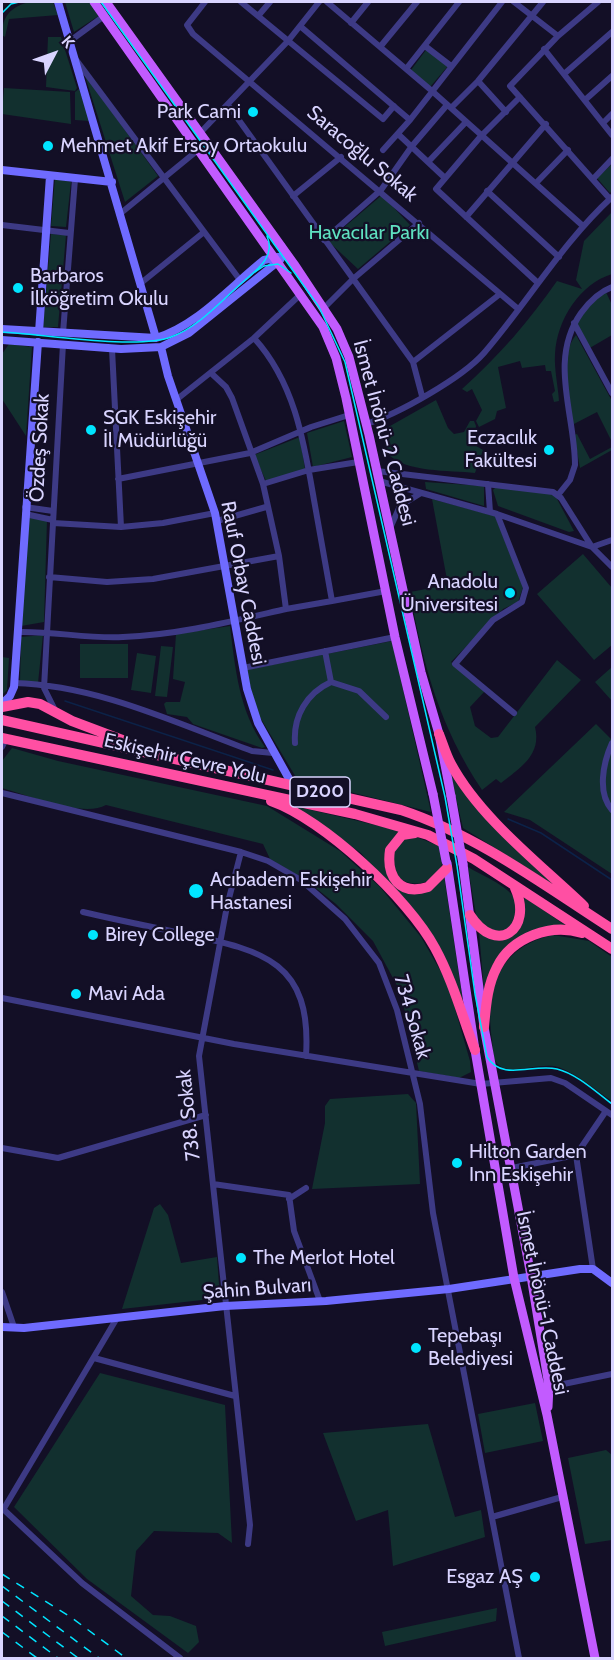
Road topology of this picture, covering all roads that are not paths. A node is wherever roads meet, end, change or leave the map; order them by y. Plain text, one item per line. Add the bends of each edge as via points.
1 (58, 2) edge
2 (94, 2) edge
3 (106, 2) edge
4 (205, 2) edge
5 (241, 2) edge
6 (270, 2) edge
7 (319, 2) edge
8 (327, 2) edge
9 (368, 2) edge
10 (417, 2) edge
11 (459, 2) edge
12 (502, 2) edge
13 (514, 2) edge
14 (543, 2) edge
15 (598, 2) edge
16 (531, 15) junction
17 (104, 16) junction
18 (258, 16) junction
19 (351, 23) junction
20 (300, 26) junction
21 (612, 32) edge
22 (558, 36) junction
23 (70, 41) junction
24 (288, 41) junction
25 (425, 46) junction
26 (380, 47) junction
27 (544, 49) junction
28 (75, 58) junction
29 (451, 66) junction
30 (406, 69) junction
31 (564, 74) junction
32 (612, 76) edge
33 (478, 81) junction
34 (251, 82) junction
35 (432, 91) junction
36 (520, 97) junction
37 (585, 100) junction
38 (228, 105) junction
39 (394, 106) junction
40 (449, 107) junction
41 (506, 112) junction
42 (612, 114) edge
43 (410, 120) junction
44 (466, 122) junction
45 (603, 123) junction
46 (546, 124) junction
47 (200, 133) junction
48 (398, 134) junction
49 (612, 135) edge
50 (481, 136) junction
51 (412, 146) junction
52 (198, 150) junction
53 (383, 150) dead end
54 (568, 150) junction
55 (341, 157) junction
56 (612, 159) edge
57 (429, 161) junction
58 (511, 163) junction
59 (2, 170) edge
60 (50, 176) junction
61 (163, 176) junction
62 (445, 178) junction
63 (75, 179) junction
64 (593, 179) junction
65 (112, 183) junction
66 (536, 183) junction
67 (381, 190) junction
68 (487, 191) junction
69 (293, 196) junction
70 (611, 198) edge
71 (121, 213) junction
72 (466, 217) junction
73 (419, 223) junction
74 (2, 225) edge
75 (583, 226) junction
76 (46, 230) junction
77 (204, 232) junction
78 (69, 233) junction
79 (324, 240) junction
80 (265, 242) junction
81 (282, 247) junction
82 (559, 257) junction
83 (279, 259) junction
84 (261, 262) junction
85 (294, 264) junction
86 (353, 279) junction
87 (240, 280) junction
88 (292, 281) junction
89 (251, 282) junction
90 (141, 283) junction
91 (538, 283) junction
92 (612, 287) edge
93 (302, 294) junction
94 (500, 294) junction
95 (325, 308) junction
96 (517, 308) junction
97 (574, 323) junction
98 (2, 329) edge
99 (39, 332) junction
100 (63, 333) junction
101 (156, 338) junction
102 (254, 338) junction
103 (2, 340) edge
104 (38, 342) junction
105 (63, 345) junction
106 (161, 347) junction
107 (112, 349) junction
108 (413, 362) junction
109 (211, 373) junction
110 (612, 393) edge
111 (422, 396) junction
112 (176, 400) junction
113 (349, 415) junction
114 (366, 423) junction
115 (302, 432) junction
116 (250, 453) junction
117 (358, 462) junction
118 (198, 463) junction
119 (309, 470) junction
120 (377, 471) junction
121 (118, 479) junction
122 (379, 481) junction
123 (263, 484) junction
124 (488, 484) junction
125 (422, 493) junction
126 (558, 495) junction
127 (266, 507) junction
128 (25, 511) junction
129 (53, 511) junction
130 (490, 512) junction
131 (497, 514) junction
132 (216, 517) junction
133 (53, 522) junction
134 (121, 527) junction
135 (390, 529) junction
136 (612, 540) edge
137 (592, 548) junction
138 (279, 556) junction
139 (224, 566) junction
140 (612, 567) edge
141 (48, 578) junction
142 (386, 591) junction
143 (332, 601) junction
144 (286, 609) junction
145 (233, 621) junction
146 (49, 631) junction
147 (18, 632) junction
148 (395, 637) junction
149 (324, 651) junction
150 (243, 668) junction
151 (331, 682) junction
152 (14, 683) junction
153 (44, 684) junction
154 (2, 705) edge
155 (514, 713) dead end
156 (61, 716) junction
157 (386, 717) dead end
158 (2, 720) edge
159 (439, 734) junction
160 (3, 741) edge
161 (612, 742) edge
162 (295, 743) dead end
163 (143, 752) junction
164 (273, 753) junction
165 (293, 786) junction
166 (245, 792) junction
167 (2, 793) edge
168 (612, 810) edge
169 (419, 832) junction
170 (241, 852) junction
171 (447, 864) junction
172 (463, 864) joint
173 (515, 887) junction
174 (83, 912) dead end
175 (470, 915) junction
176 (602, 922) junction
177 (612, 929) edge
178 (593, 936) junction
179 (220, 941) junction
180 (612, 949) edge
181 (2, 998) edge
182 (484, 1027) junction
183 (204, 1038) junction
184 (475, 1050) junction
185 (306, 1056) junction
186 (411, 1072) junction
187 (495, 1083) junction
188 (481, 1084) junction
189 (606, 1111) junction
190 (206, 1115) junction
191 (612, 1115) edge
192 (2, 1148) edge
193 (576, 1155) junction
194 (512, 1168) junction
195 (213, 1184) junction
196 (306, 1188) dead end
197 (289, 1199) junction
198 (593, 1269) junction
199 (531, 1276) junction
200 (514, 1278) junction
201 (612, 1283) edge
202 (448, 1289) junction
203 (2, 1292) edge
204 (320, 1301) junction
205 (225, 1306) junction
206 (117, 1318) junction
207 (2, 1327) edge
208 (14, 1327) junction
209 (94, 1358) junction
210 (612, 1374) edge
211 (549, 1387) junction
212 (235, 1396) junction
213 (547, 1415) junction
214 (562, 1497) junction
215 (2, 1509) edge
216 (492, 1517) junction
217 (248, 1544) dead end
218 (180, 1659) edge
219 (519, 1659) edge
220 (595, 1659) edge

1 - 23 street
2 - 17 main road, İsmet İnönü-2 Caddesi
3 - 47 main road, İsmet İnönü-2 Caddesi
4 - 34 street, Saracoğlu Sokak via 187,25
5 - 18 street
6 - 18 street
7 - 20 street
8 - 19 street
9 - 19 street
10 - 26 street
11 - 25 street
12 - 29 street
13 - 16 street
14 - 16 street
15 - 22 street
16 - 22 street
16 - 33 street
17 - 23 street
17 - 52 main road, İsmet İnönü-2 Caddesi
18 - 24 street
19 - 26 street
20 - 24 street
20 - 39 street
21 - 31 street
22 - 27 street
23 - 28 street
24 - 34 street
24 - 39 street via 383,119
25 - 29 street
25 - 30 street
26 - 30 street
27 - 31 street
27 - 36 street via 510,86
28 - 61 street
28 - 65 street
29 - 35 street
30 - 35 street
31 - 37 street
32 - 37 street
33 - 40 street
33 - 41 street
34 - 38 street
34 - 55 street, Saracoğlu Sokak
35 - 40 street
35 - 43 street
36 - 41 street
36 - 46 street
37 - 45 street
38 - 47 street
38 - 69 street
39 - 43 street
40 - 44 street
40 - 51 street
41 - 50 street
42 - 45 street
43 - 48 street
44 - 50 street
44 - 57 street
45 - 49 street
46 - 54 street
46 - 58 street
47 - 81 main road, İsmet İnönü-2 Caddesi
48 - 51 street
48 - 53 street
50 - 58 street
50 - 62 street
51 - 57 street
51 - 67 street
52 - 61 street
52 - 80 main road, İsmet İnönü-2 Caddesi
54 - 64 street
54 - 66 street
55 - 67 street, Saracoğlu Sokak
55 - 69 street
56 - 64 street
57 - 62 street
58 - 66 street
58 - 68 street
59 - 60 street
60 - 63 street
60 - 76 street
61 - 71 street
61 - 77 street
62 - 72 street via 436,189
63 - 65 street
63 - 78 street
64 - 70 street
65 - 71 street
66 - 75 street
67 - 73 street, Saracoğlu Sokak
67 - 79 street
68 - 72 street
68 - 82 street
69 - 79 street
70 - 75 street
71 - 90 street
72 - 91 street
73 - 86 street
73 - 94 street, Saracoğlu Sokak
74 - 76 street
75 - 82 street
76 - 78 street
76 - 99 street
77 - 87 street
77 - 90 street
78 - 100 street
79 - 86 street
80 - 83 main road, İsmet İnönü-2 Caddesi
80 - 84 street via 267,254
81 - 83 street
81 - 85 main road, İsmet İnönü-2 Caddesi
82 - 91 street
83 - 84 street
83 - 85 street
83 - 88 main road, İsmet İnönü-2 Caddesi
83 - 89 street
84 - 87 street
85 - 95 main road, İsmet İnönü-2 Caddesi
86 - 95 street
86 - 108 street
87 - 101 street via 189,322
88 - 89 street via 282,272 275,272
88 - 93 main road, İsmet İnönü-2 Caddesi
89 - 106 street via 189,333
90 - 101 street
91 - 96 street
92 - 97 street via 594,299
93 - 102 street
93 - 113 main road, İsmet İnönü-2 Caddesi via 323,327 336,358
94 - 96 street, Saracoğlu Sokak
94 - 108 street
95 - 114 main road, İsmet İnönü-2 Caddesi via 348,357
96 - 111 street via 483,354 463,372
97 - 110 street
97 - 126 street via 563,369 574,465 570,480
98 - 99 street
99 - 100 street
100 - 101 street
102 - 109 street
102 - 115 street via 270,357 293,403
103 - 104 street
104 - 105 street
104 - 128 street
105 - 107 street
105 - 129 street, Özdeş Sokak
106 - 107 street
106 - 112 street, Rauf Orbay Caddesi
107 - 121 street
108 - 111 street
109 - 112 street
109 - 116 street via 232,398
111 - 114 street
112 - 118 street, Rauf Orbay Caddesi
113 - 115 street
113 - 117 main road, İsmet İnönü-2 Caddesi
114 - 120 main road, İsmet İnönü-2 Caddesi
115 - 116 street
115 - 119 street
116 - 118 street
116 - 123 street
117 - 119 street
117 - 142 main road, İsmet İnönü-2 Caddesi
118 - 121 street
118 - 132 street, Rauf Orbay Caddesi
119 - 123 street
119 - 143 street
120 - 122 main road, İsmet İnönü-2 Caddesi
120 - 124 street
121 - 134 street
122 - 125 street
122 - 135 main road, İsmet İnönü-2 Caddesi
123 - 127 street
124 - 126 street via 548,490
124 - 130 street
125 - 130 street
125 - 135 street via 400,506
126 - 137 street
127 - 132 street, Özdeş Sokak
127 - 138 street
128 - 129 street
128 - 133 street
128 - 147 street
129 - 133 street, Özdeş Sokak
130 - 131 street
131 - 137 street
131 - 155 street via 525,594 520,604 493,620 455,664
132 - 134 street, Özdeş Sokak
132 - 139 street, Rauf Orbay Caddesi
133 - 134 street, Özdeş Sokak
133 - 141 street
135 - 159 main road, İsmet İnönü-2 Caddesi via 421,672
136 - 137 street
137 - 140 street
138 - 139 street
138 - 144 street
139 - 141 street via 125,581
139 - 145 street, Rauf Orbay Caddesi
141 - 146 street
142 - 143 street
142 - 148 main road, İsmet İnönü-2 Caddesi
143 - 144 street
144 - 145 street
145 - 146 street via 122,637
145 - 150 street, Rauf Orbay Caddesi
146 - 147 street
146 - 153 street
147 - 152 street
148 - 149 street
148 - 171 main road, İsmet İnönü-2 Caddesi, bridge
149 - 150 street
149 - 151 street
150 - 164 street, Rauf Orbay Caddesi via 258,723
151 - 157 street via 359,691
151 - 162 street via 315,692 300,713
152 - 153 street
152 - 154 street
153 - 156 street via 46,695
153 - 164 street via 88,693 252,751
154 - 156 highway via 40,704
156 - 163 highway
158 - 163 highway, Eskişehir Çevre Yolu / D200
159 - 172 main road, İsmet İnönü-2 Caddesi, bridge
159 - 176 highway via 450,763 478,800 517,843
160 - 166 highway, Eskişehir Çevre Yolu / D200
161 - 168 street via 602,787
163 - 165 highway, Eskişehir Çevre Yolu / D200
164 - 165 street, Rauf Orbay Caddesi
165 - 176 highway, Eskişehir Çevre Yolu / D200 via 401,810 435,822
166 - 169 highway, Eskişehir Çevre Yolu / D200 via 355,814
166 - 184 highway via 278,803 324,832 370,869 398,898 442,962
167 - 170 street, 734 Sokak
169 - 171 highway via 402,835 396,841 390,850 390,874 407,889 420,890 438,880
169 - 173 highway, Eskişehir Çevre Yolu / D200 via 474,859
170 - 179 street, 738. Sokak
170 - 186 street, 734 Sokak via 268,861 301,880 362,938 379,963 398,1010
171 - 184 main road, İsmet İnönü-1 Caddesi
172 - 175 main road, İsmet İnönü-1 Caddesi
173 - 175 highway via 522,911 517,926 507,934 489,935
173 - 178 highway, Eskişehir Çevre Yolu / D200
174 - 179 street
175 - 182 main road, İsmet İnönü-1 Caddesi
176 - 177 highway, Eskişehir Çevre Yolu / D200
178 - 180 highway, Eskişehir Çevre Yolu / D200
178 - 182 highway via 552,929 520,942 497,966 488,993
179 - 183 street, 738. Sokak
179 - 185 street via 254,950 285,972 305,1015
181 - 183 street
182 - 187 main road, İsmet İnönü-1 Caddesi
183 - 185 street
183 - 190 street, 738. Sokak via 199,1056
184 - 188 main road, İsmet İnönü-1 Caddesi
185 - 186 street
186 - 188 street
186 - 202 street, 734 Sokak via 420,1104 433,1213
187 - 188 street
187 - 189 street via 551,1078
187 - 194 main road, İsmet İnönü-1 Caddesi
188 - 200 main road, İsmet İnönü-1 Caddesi
189 - 191 street
189 - 193 street
190 - 192 street via 58,1158
190 - 195 street, 738. Sokak
193 - 194 street
193 - 198 street
194 - 199 main road, İsmet İnönü-1 Caddesi
195 - 197 street
195 - 205 street, 738. Sokak
196 - 197 street
197 - 204 street via 294,1231
198 - 199 street, Şahin Bulvarı
198 - 201 street
199 - 200 street, Şahin Bulvarı
199 - 211 main road, İsmet İnönü-1 Caddesi
200 - 202 street, Şahin Bulvarı
200 - 213 main road, İsmet İnönü-1 Caddesi
202 - 204 street, Şahin Bulvarı
202 - 216 street, 734 Sokak
203 - 208 street
204 - 205 street, Şahin Bulvarı
205 - 206 street, Şahin Bulvarı
205 - 212 street, 738. Sokak
206 - 208 street, Şahin Bulvarı
206 - 209 street
207 - 208 street, Şahin Bulvarı
209 - 212 street
209 - 215 street
210 - 211 street
211 - 213 main road, İsmet İnönü-1 Caddesi
212 - 217 street, 738. Sokak via 250,1525
213 - 214 main road
214 - 216 street
214 - 220 main road
215 - 218 street via 82,1583
216 - 219 street, 734 Sokak

